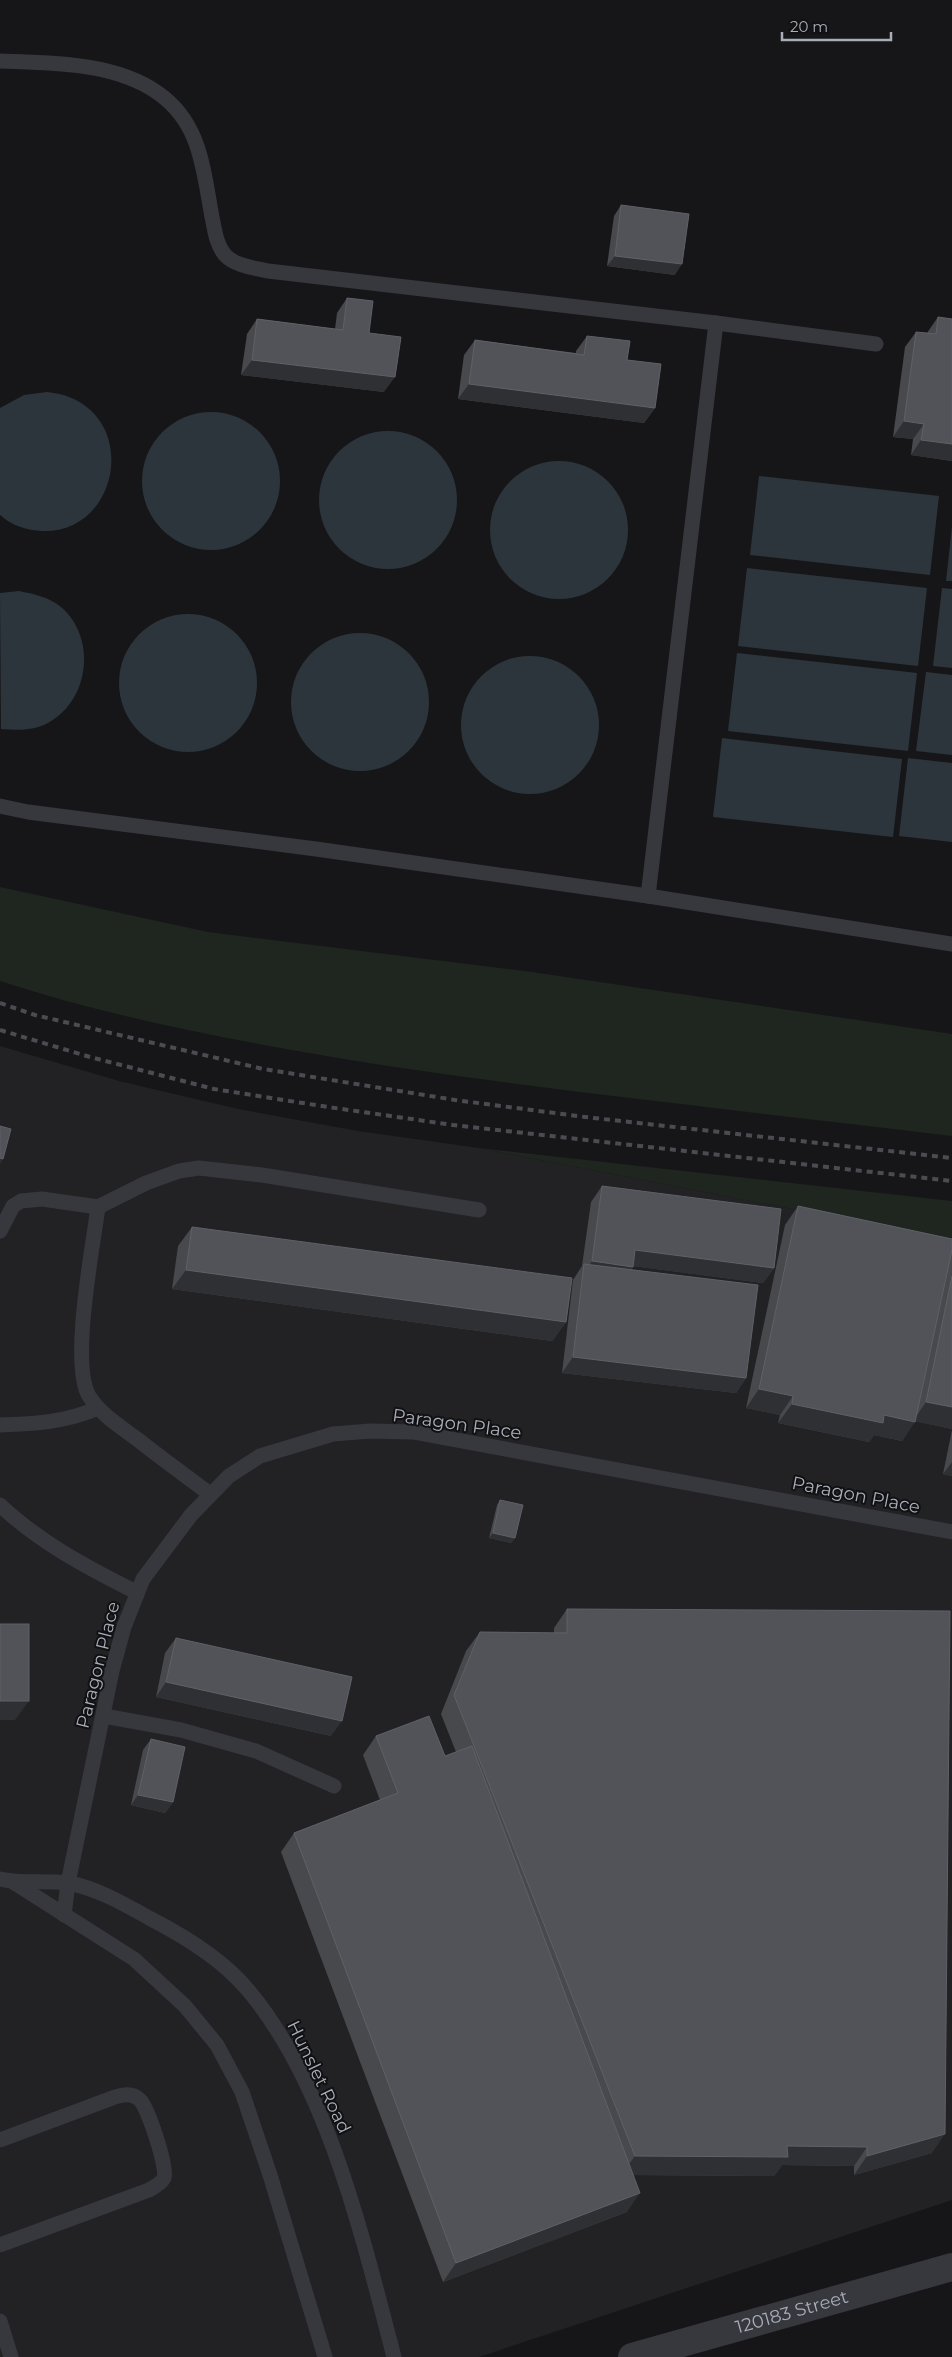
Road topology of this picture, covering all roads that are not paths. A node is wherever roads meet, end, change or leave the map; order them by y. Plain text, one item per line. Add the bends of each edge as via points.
1 (0, 61) edge
2 (716, 323) junction
3 (876, 344) dead end
4 (0, 806) edge
5 (648, 896) junction
6 (952, 944) edge
7 (98, 1207) junction
8 (479, 1210) dead end
9 (0, 1231) edge
10 (98, 1408) junction
11 (0, 1425) edge
12 (210, 1494) junction
13 (0, 1506) edge
14 (952, 1532) edge
15 (136, 1592) junction
16 (104, 1716) junction
17 (334, 1786) dead end
18 (6, 1880) edge
19 (68, 1883) junction
20 (64, 1914) junction
21 (0, 2140) edge
22 (0, 2245) edge
23 (952, 2267) edge
24 (0, 2321) edge
25 (11, 2357) edge
26 (325, 2357) edge
27 (394, 2357) edge
28 (632, 2357) edge

1 - 2 lane via 69,65 111,72 158,93 192,130 202,160 217,243 226,257 244,265 268,271
2 - 3 lane
2 - 5 lane
4 - 5 lane
5 - 6 lane
7 - 8 lane via 146,1183 179,1171 199,1168
7 - 9 lane via 42,1199 21,1201 13,1206
7 - 10 lane via 82,1342 84,1381 88,1395
10 - 11 lane via 77,1417 55,1421
10 - 12 lane
12 - 14 lane, Paragon Place via 229,1476 260,1456 285,1448 333,1434 413,1432
12 - 15 lane, Paragon Place via 191,1515
13 - 15 lane via 19,1524 63,1552
15 - 16 lane, Paragon Place via 112,1671
16 - 17 lane via 180,1730 256,1751
16 - 19 lane, Paragon Place
18 - 19 lane, Hunslet Road
18 - 20 lane, Hunslet Road
19 - 20 lane, Paragon Place
19 - 27 lane, Hunslet Road via 118,1901 193,1944 248,1989 282,2035 336,2155
20 - 26 lane, Hunslet Road via 134,1959 185,2006 217,2046 242,2092
21 - 22 lane via 124,2094 132,2095 143,2103 165,2164 165,2176 149,2190
23 - 28 street, 120183 Street
24 - 25 lane

